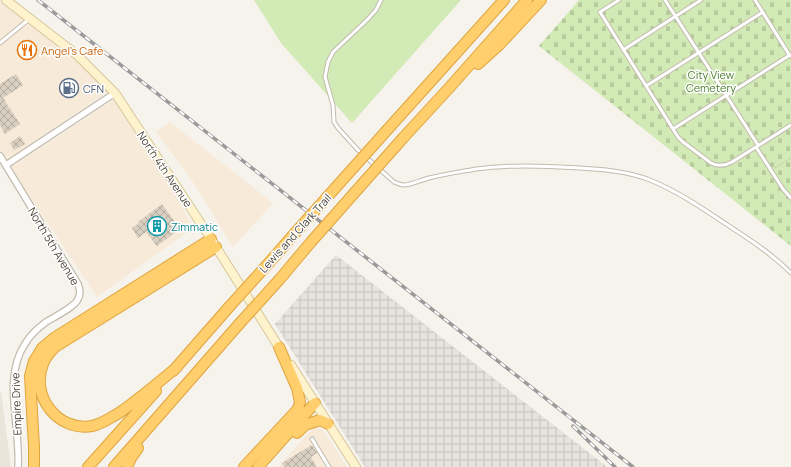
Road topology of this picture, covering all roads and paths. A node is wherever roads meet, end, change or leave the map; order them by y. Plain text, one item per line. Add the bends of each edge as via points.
1 (6, 0) edge
2 (381, 0) edge
3 (527, 0) edge
4 (541, 0) edge
5 (619, 0) edge
6 (665, 0) edge
7 (701, 0) edge
8 (755, 0) edge
9 (502, 2) edge
10 (762, 12) junction
11 (675, 16) junction
12 (30, 18) junction
13 (0, 44) edge
14 (623, 50) junction
15 (699, 53) junction
16 (790, 56) edge
17 (646, 86) junction
18 (449, 88) junction
19 (115, 94) junction
20 (726, 96) junction
21 (791, 126) edge
22 (673, 130) junction
23 (757, 146) junction
24 (0, 156) edge
25 (791, 158) edge
26 (6, 165) junction
27 (771, 171) junction
28 (791, 198) edge
29 (214, 243) junction
30 (791, 274) edge
31 (41, 326) joint
32 (279, 347) junction
33 (177, 367) junction
34 (315, 403) junction
35 (298, 409) junction
36 (160, 414) junction
37 (328, 424) junction
38 (312, 439) dead end
39 (18, 467) edge
40 (34, 467) edge
41 (88, 467) edge
42 (114, 467) edge
43 (127, 467) edge
44 (244, 467) edge
45 (258, 467) edge
46 (262, 467) edge
47 (329, 467) edge
48 (356, 467) edge

1 - 12 main road, North 4th Avenue
2 - 30 lane via 367,20 333,52 325,77 333,105 334,122 358,150 391,180 406,185 447,174 507,166 586,168 630,174 659,184 690,201 753,242
3 - 18 highway, Lewis and Clark Trail
4 - 18 highway via 499,45
5 - 14 lane via 600,12
6 - 11 lane
7 - 11 lane
8 - 10 lane
9 - 33 highway, Lewis and Clark Trail, bridge
10 - 15 lane
10 - 16 lane
11 - 14 lane
11 - 15 lane
12 - 13 lane
12 - 19 main road, North 4th Avenue via 77,55
14 - 17 lane
15 - 17 lane
15 - 20 lane
16 - 20 lane
17 - 22 lane
18 - 36 highway, Lewis and Clark Trail, bridge
19 - 26 street
19 - 29 main road, North 4th Avenue
20 - 22 lane
20 - 23 lane
21 - 23 lane
22 - 23 lane via 683,142 716,166 727,164
23 - 27 lane
24 - 26 street, North 5th Avenue
25 - 27 path
26 - 31 street, North 5th Avenue via 80,290 76,302
27 - 28 lane
29 - 32 main road, North 4th Avenue
29 - 33 highway via 55,347 42,365 39,379 41,394 47,407 57,417 77,426 92,426 132,404
29 - 40 highway via 54,338 42,348 30,376
31 - 39 street, Empire Drive via 30,336 20,352 15,369
32 - 34 main road, North 4th Avenue
32 - 35 highway via 297,388 300,402
33 - 41 highway, Lewis and Clark Trail
34 - 35 highway
34 - 37 main road, North 4th Avenue
34 - 45 highway
35 - 44 highway
36 - 42 highway, Lewis and Clark Trail
36 - 43 highway via 130,458
37 - 46 highway via 320,420 305,425
37 - 48 main road, North 4th Avenue
38 - 47 lane

